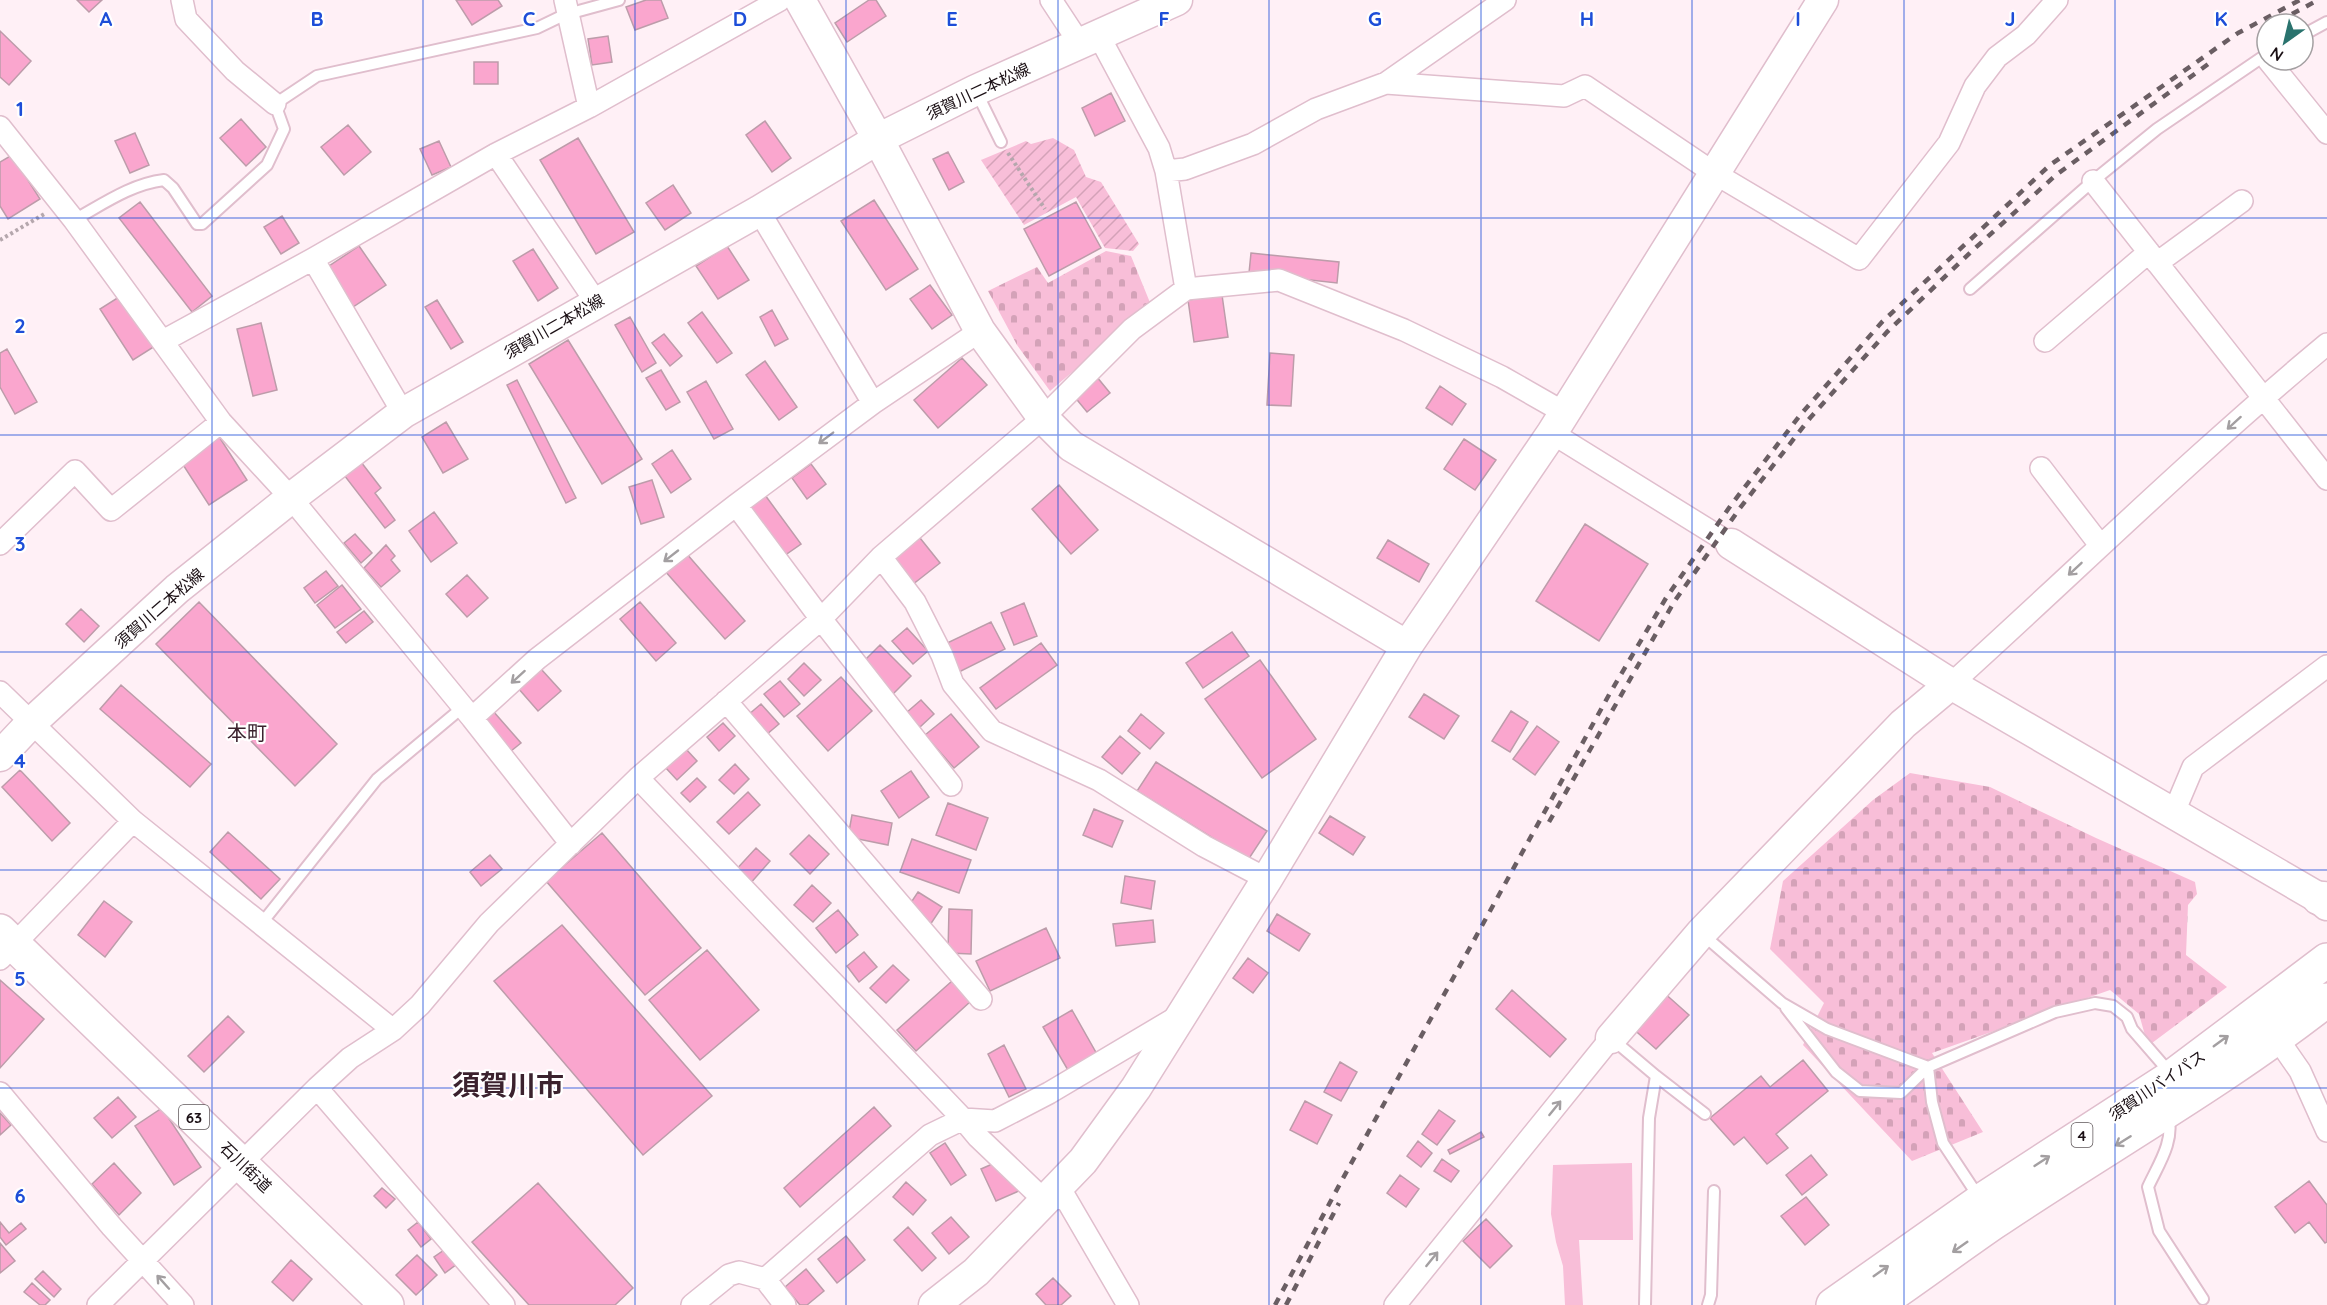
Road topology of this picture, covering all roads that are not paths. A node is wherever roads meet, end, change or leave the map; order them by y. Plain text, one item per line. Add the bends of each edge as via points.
1 (182, 0) edge
2 (619, 0) edge
3 (780, 0) edge
4 (800, 0) edge
5 (1051, 0) edge
6 (1177, 0) edge
7 (1505, 0) edge
8 (1823, 0) edge
9 (2057, 0) edge
10 (567, 7) edge
11 (1089, 40) junction
12 (2255, 65) edge
13 (2279, 72) edge
14 (1386, 83) junction
15 (976, 90) junction
16 (275, 104) junction
17 (589, 107) junction
18 (1, 130) edge
19 (2327, 133) edge
20 (878, 139) junction
21 (1001, 142) road end
22 (496, 154) junction
23 (1166, 171) junction
24 (1714, 173) junction
25 (2093, 181) junction
26 (2242, 201) dead end
27 (759, 210) junction
28 (67, 212) junction
29 (2153, 257) junction
30 (313, 259) junction
31 (1970, 289) dead end
32 (1186, 290) junction
33 (596, 302) junction
34 (980, 331) junction
35 (163, 341) junction
36 (2046, 341) dead end
37 (2327, 345) edge
38 (2263, 398) junction
39 (873, 403) junction
40 (403, 413) junction
41 (1043, 418) junction
42 (221, 422) junction
43 (1559, 423) junction
44 (2041, 468) dead end
45 (2327, 479) edge
46 (291, 498) junction
47 (736, 505) junction
48 (0, 544) edge
49 (1731, 544) joint
50 (2100, 545) junction
51 (880, 557) junction
52 (820, 619) junction
53 (1407, 646) junction
54 (2327, 666) edge
55 (1951, 684) junction
56 (0, 692) edge
57 (726, 701) junction
58 (467, 713) junction
59 (31, 723) junction
60 (0, 756) edge
61 (638, 778) junction
62 (951, 785) dead end
63 (2174, 812) junction
64 (133, 821) junction
65 (571, 844) junction
66 (1267, 879) junction
67 (2324, 901) edge
68 (261, 924) junction
69 (1701, 933) junction
70 (5, 945) edge
71 (2322, 966) edge
72 (981, 999) dead end
73 (1782, 1004) junction
74 (2321, 1006) edge
75 (1183, 1014) junction
76 (393, 1030) junction
77 (1611, 1038) junction
78 (2277, 1038) junction
79 (1928, 1067) junction
80 (1656, 1076) junction
81 (2173, 1076) junction
82 (317, 1088) junction
83 (0, 1094) edge
84 (2166, 1113) junction
85 (1705, 1114) dead end
86 (963, 1119) junction
87 (2327, 1131) edge
88 (243, 1164) junction
89 (1714, 1191) dead end
90 (1044, 1200) junction
91 (1988, 1212) junction
92 (142, 1259) junction
93 (765, 1279) junction
94 (2203, 1299) dead end
95 (98, 1305) edge
96 (183, 1305) edge
97 (387, 1305) edge
98 (504, 1305) edge
99 (692, 1305) edge
100 (785, 1305) edge
101 (934, 1305) edge
102 (1128, 1305) edge
103 (1395, 1305) edge
104 (1645, 1305) edge
105 (1708, 1305) edge
106 (1833, 1305) edge
107 (1877, 1305) edge

1 - 16 street via 186,20
2 - 10 lane
3 - 17 street
4 - 20 street
5 - 11 street
6 - 11 street, 須賀川二本松線
7 - 14 street
8 - 24 street
9 - 24 street via 2026,34 1997,57 1975,86 1949,143 1859,259
10 - 16 lane via 537,28 317,76
10 - 17 street
11 - 15 street, 須賀川二本松線
11 - 23 street via 1159,148
12 - 25 lane via 2157,129
13 - 19 street
14 - 23 street via 1316,109 1253,144 1185,169
14 - 24 street via 1564,96 1585,86
15 - 20 street, 須賀川二本松線
15 - 21 lane
16 - 28 lane via 284,129 267,165 202,224 196,224 164,180 147,182
17 - 22 street
18 - 28 street
20 - 27 street, 須賀川二本松線
20 - 34 street
22 - 30 street
22 - 33 street
23 - 32 street
24 - 43 street
25 - 29 street
25 - 31 lane
26 - 29 street
27 - 33 street, 須賀川二本松線
27 - 39 street
28 - 35 street
29 - 36 street
29 - 38 street
30 - 35 street
30 - 40 street
32 - 41 street via 1132,329
32 - 43 street via 1279,280 1404,330 1502,377
33 - 40 street, 須賀川二本松線
34 - 39 street
34 - 41 street
35 - 42 street
37 - 38 street
38 - 45 street
38 -> 50 street
39 -> 47 street
40 - 46 street, 須賀川二本松線
41 - 51 street
41 - 53 street via 1071,446
42 - 46 street
42 - 48 street via 111,510 75,471
43 - 49 street
43 - 53 street
44 - 50 street
46 - 58 street
46 - 59 street, 須賀川二本松線 via 177,590
47 - 52 street
47 -> 58 street
49 - 55 street
50 -> 55 street
51 - 52 street
51 - 66 street via 915,602 953,684 992,731 1099,780 1204,846
52 - 57 street
52 - 62 street
53 - 66 street
54 - 63 street via 2193,767
55 - 63 street
55 - 69 street via 1903,724
56 - 59 street
57 - 61 street
57 - 72 street
58 - 65 street
58 - 68 lane via 377,779
59 - 60 street, 須賀川二本松線
59 - 64 street
61 - 65 street
61 - 86 street
63 - 67 street
64 - 68 street
64 - 70 street
65 - 76 street via 489,922 420,1005
66 - 75 street
68 - 76 street
69 - 73 lane
69 - 77 street
70 - 88 main road, 石川街道 / 63
81 -> 71 main road, 須賀川バイパス / 4
73 - 79 lane via 1827,1029
73 - 79 lane via 1836,1072 1860,1091 1901,1093
74 - 78 main road, 須賀川バイパス / 4
75 - 86 street via 995,1121
75 - 90 street via 1083,1161
76 - 82 street via 350,1058
77 - 80 lane
103 -> 77 street
78 - 84 main road, 須賀川バイパス / 4
78 - 87 street via 2300,1071
79 - 81 lane via 2055,1012 2095,1003 2113,1006 2127,1017 2132,1029
79 - 91 lane via 1943,1143
80 - 85 lane
80 - 104 lane via 1649,1118
91 -> 81 main road, 須賀川バイパス / 4
82 - 88 street
82 - 98 street
83 - 92 street
84 -> 91 main road, 須賀川バイパス / 4
84 - 94 lane via 2169,1132 2165,1152 2148,1187 2159,1231
86 - 90 street
86 - 93 street via 930,1135
88 - 92 street
88 - 97 main road, 石川街道 / 63
89 - 105 lane
90 - 101 street via 976,1272
90 - 102 street via 1065,1197
106 -> 91 main road, 須賀川バイパス / 4
91 -> 107 main road, 須賀川バイパス / 4
92 - 95 street
96 -> 92 street
93 - 99 street via 739,1272 729,1275
93 - 100 street

